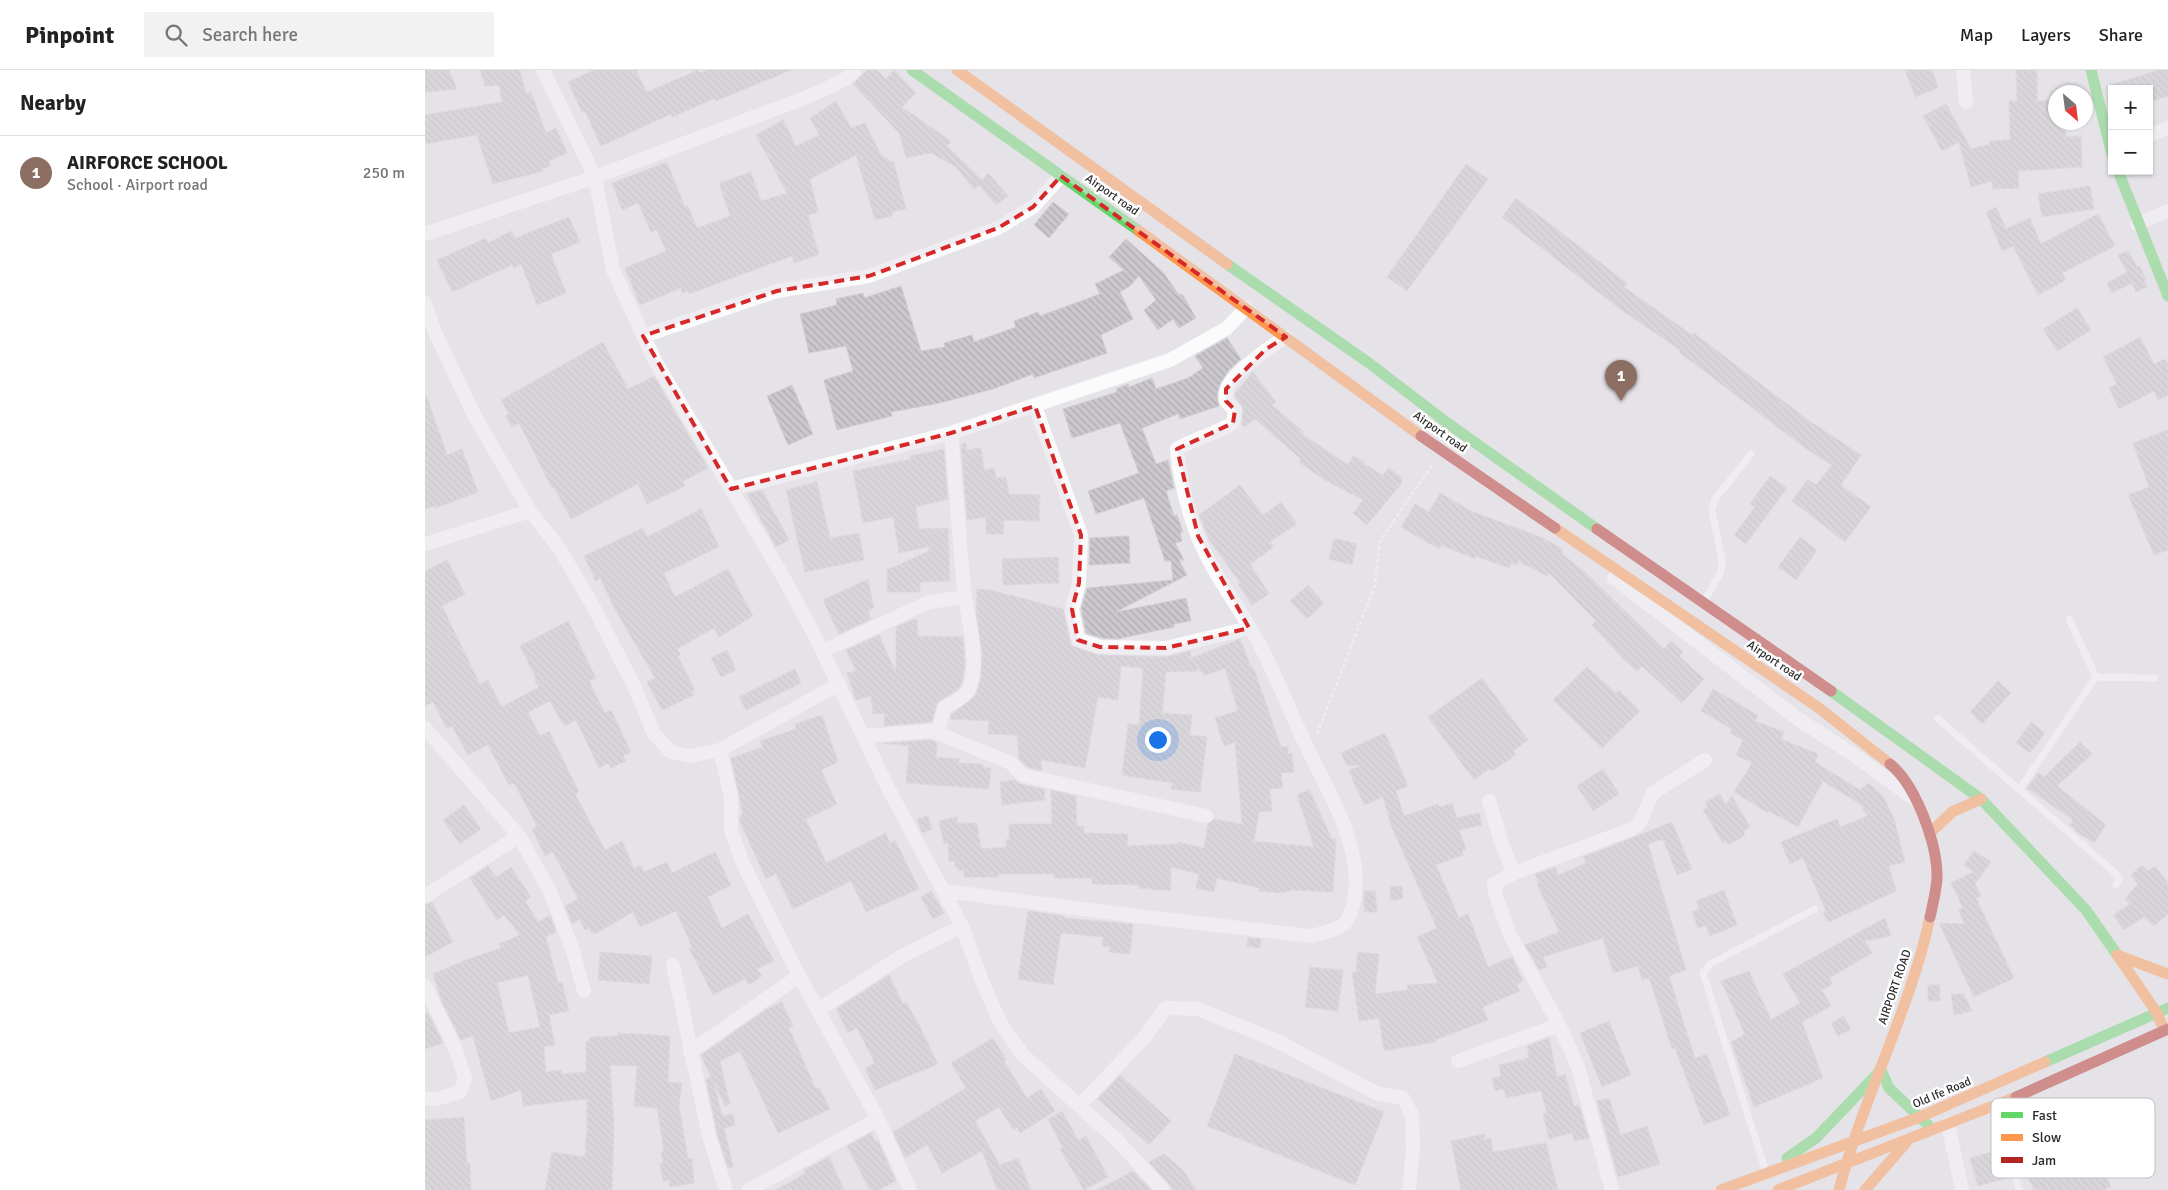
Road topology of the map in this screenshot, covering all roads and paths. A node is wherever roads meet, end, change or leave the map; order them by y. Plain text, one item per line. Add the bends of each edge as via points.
1 (543, 70) edge
2 (855, 70) edge
3 (912, 70) edge
4 (957, 70) edge
5 (1963, 70) edge
6 (2091, 70) edge
7 (1966, 102) dead end
8 (2168, 128) edge
9 (2153, 134) edge
10 (2108, 140) edge
11 (2119, 175) edge
12 (1061, 176) junction
13 (595, 177) junction
14 (2168, 211) edge
15 (2137, 224) junction
16 (425, 234) edge
17 (2168, 296) edge
18 (425, 303) edge
19 (1246, 308) junction
20 (643, 336) junction
21 (1286, 338) junction
22 (1035, 406) junction
23 (951, 433) junction
24 (1429, 442) junction
25 (1751, 454) dead end
26 (1439, 455) junction
27 (731, 489) junction
28 (531, 511) junction
29 (425, 544) edge
30 (1641, 559) junction
31 (1628, 578) junction
32 (965, 598) junction
33 (1704, 601) junction
34 (2069, 619) dead end
35 (1249, 628) junction
36 (823, 651) junction
37 (2096, 676) junction
38 (2155, 678) dead end
39 (839, 684) junction
40 (1938, 719) dead end
41 (425, 728) edge
42 (938, 733) junction
43 (864, 736) junction
44 (720, 750) junction
45 (1309, 752) junction
46 (1705, 760) dead end
47 (2019, 790) junction
48 (1981, 799) junction
49 (1916, 800) junction
50 (1489, 801) dead end
51 (1206, 816) dead end
52 (1929, 834) junction
53 (519, 836) junction
54 (1514, 873) junction
55 (2116, 885) dead end
56 (945, 891) junction
57 (425, 896) edge
58 (1815, 909) dead end
59 (962, 926) junction
60 (2117, 955) junction
61 (673, 965) dead end
62 (2168, 974) edge
63 (799, 976) junction
64 (425, 986) edge
65 (584, 991) dead end
66 (2168, 1008) edge
67 (817, 1010) junction
68 (2157, 1013) junction
69 (1559, 1025) junction
70 (2167, 1032) edge
71 (690, 1052) junction
72 (1458, 1061) dead end
73 (1881, 1070) junction
74 (2014, 1098) edge
75 (425, 1099) edge
76 (1079, 1106) junction
77 (1991, 1108) edge
78 (1920, 1117) junction
79 (878, 1119) junction
80 (1948, 1124) junction
81 (1933, 1130) junction
82 (1910, 1139) junction
83 (1851, 1143) junction
84 (1845, 1166) junction
85 (1767, 1173) junction
86 (726, 1190) edge
87 (749, 1190) edge
88 (910, 1190) edge
89 (1163, 1190) edge
90 (1409, 1190) edge
91 (1612, 1190) edge
92 (1721, 1190) edge
93 (1778, 1190) edge
94 (1839, 1190) edge
95 (1865, 1190) edge
96 (1962, 1190) edge

1 - 13 street
2 - 13 street via 844,80 810,96
3 - 12 main road, Airport road
4 - 30 main road, Airport road
5 - 7 street
6 - 10 main road
8 - 9 street
11 - 15 main road
12 - 19 main road, Airport road
12 - 20 street via 1033,207 998,228 869,276 777,292
13 - 16 street
13 - 20 street via 613,270
14 - 15 street
15 - 17 main road
18 - 28 street via 434,330 475,417
19 - 21 main road, Airport road
19 - 22 street via 1227,328 1169,360
20 - 27 street
21 - 24 main road, Airport road
21 - 35 street via 1266,349 1232,380 1226,401 1235,410 1233,422 1177,449 1198,536 1218,578
22 - 23 street
22 - 35 street via 1081,535 1079,583 1072,609 1078,640 1100,647 1166,648
23 - 27 street
23 - 32 street
24 - 26 street
24 - 31 main road, Airport road
25 - 33 lane via 1715,499 1712,510 1722,560 1721,572
26 - 45 path via 1380,542 1375,585
26 - 49 street via 1578,550 1798,719
27 - 36 street
28 - 29 street
28 - 44 street via 559,548 593,606 634,686 654,734 671,752 690,756
30 - 31 main road
30 - 33 main road, Airport road
31 - 49 main road, Airport road via 1819,708 1896,770
32 - 36 street via 929,602
32 - 42 street via 971,626 973,663 969,689 960,699 944,708
33 - 48 main road, Airport road
34 - 37 lane
35 - 45 street
36 - 39 street
37 - 38 lane
37 - 47 lane
39 - 43 street
39 - 44 street
40 - 47 lane
41 - 53 street
42 - 43 street via 914,731
42 - 51 street via 1011,763 1022,774
43 - 56 street via 888,788
44 - 63 street via 731,797 731,830 743,864
45 - 56 street via 1341,814 1354,863 1355,899 1347,921 1334,929 1311,936 1288,934
46 - 54 street via 1653,793 1640,822 1632,829
47 - 55 lane via 2113,871 2119,878
48 - 52 main road via 1949,812
48 - 60 main road via 2086,910
49 - 52 main road, Airport road
50 - 54 street
52 - 73 main road, AIRPORT ROAD via 1937,878 1933,905 1925,941
53 - 57 street
53 - 65 street via 550,891
54 - 69 street via 1494,884 1496,896 1510,935
56 - 59 street
58 - 85 lane via 1710,964 1703,973
59 - 67 street via 902,956
59 - 76 street via 1001,1024 1024,1056
60 - 62 main road
60 - 68 main road
61 - 71 street
63 - 67 street
63 - 71 street
64 - 75 street via 455,1048 465,1078 460,1092
66 - 68 main road, Old Ife Road
67 - 79 street
68 - 70 main road
68 - 78 main road, Old Ife Road
69 - 72 street
69 - 91 street via 1578,1067
70 - 74 main road
71 - 86 street via 709,1136
73 - 78 main road via 1889,1088
73 - 83 main road, AIRPORT ROAD
73 - 85 main road via 1816,1138
76 - 89 street via 1117,1140
76 - 90 street via 1137,1046 1166,1008 1198,1009 1277,1041 1376,1093 1403,1098 1412,1115
77 - 80 main road
78 - 81 main road
78 - 83 main road, Old Ife Road
79 - 87 street
79 - 88 street
80 - 81 main road
80 - 96 street
81 - 82 main road
82 - 84 main road
82 - 95 main road
83 - 84 main road, AIRPORT ROAD
83 - 85 main road, Old Ife Road
84 - 93 main road
84 - 94 main road, AIRPORT ROAD
85 - 92 main road, Old Ife Road

